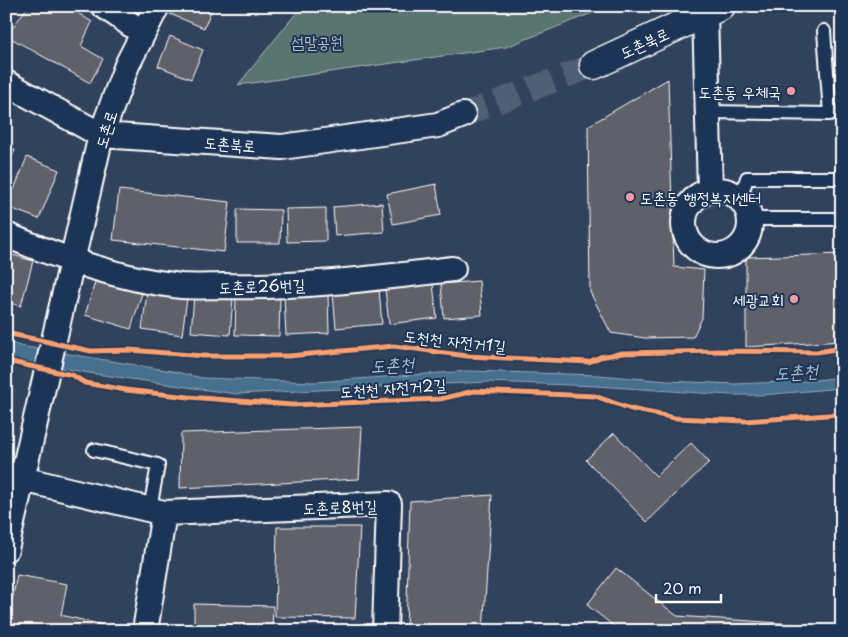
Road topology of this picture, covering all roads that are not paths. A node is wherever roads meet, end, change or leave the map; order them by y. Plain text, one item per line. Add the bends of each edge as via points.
1 (104, 6) edge
2 (157, 6) edge
3 (713, 10) edge
4 (824, 31) dead end
5 (143, 33) junction
6 (594, 64) tunnel mouth
7 (6, 83) edge
8 (708, 112) junction
9 (463, 115) tunnel mouth
10 (101, 135) junction
11 (842, 178) edge
12 (710, 190) junction
13 (745, 209) junction
14 (840, 219) dead end
15 (6, 235) edge
16 (73, 260) junction
17 (453, 269) dead end
18 (94, 450) dead end
19 (14, 476) edge
20 (157, 511) junction
21 (6, 550) edge
22 (145, 631) edge
23 (385, 631) edge

1 - 5 street
2 - 5 street, 도촌로
3 - 6 street, 도촌북로
3 - 8 street
4 - 8 lane via 830,114
5 - 10 street, 도촌로 via 127,65
7 - 10 street, 도촌북로
8 - 12 street
9 - 10 street, 도촌북로 via 438,125 282,147
10 - 16 street, 도촌로
11 - 13 lane via 747,178
12 - 13 street via 732,193
12 - 13 street via 692,201 684,221 689,241 706,254 728,254 745,240 749,230
13 - 14 lane
15 - 16 street
16 - 17 street, 도촌로26번길 via 126,277 181,286 265,287
16 - 19 street, 도촌로 via 33,434
18 - 20 lane via 158,465
19 - 20 street, 도촌로8번길
19 - 21 street
20 - 22 street
20 - 23 street, 도촌로8번길 via 389,504

